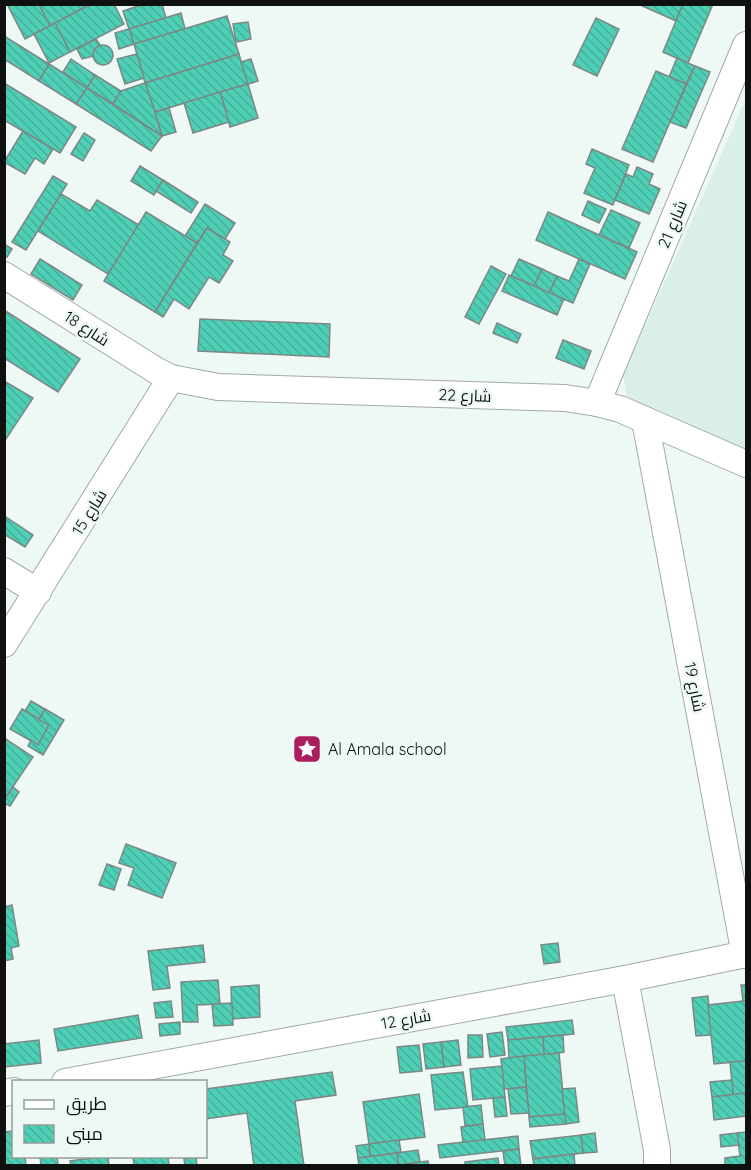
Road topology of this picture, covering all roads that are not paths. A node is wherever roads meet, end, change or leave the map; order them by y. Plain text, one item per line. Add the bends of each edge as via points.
1 (747, 45) edge
2 (4, 275) edge
3 (171, 378) junction
4 (597, 403) junction
5 (645, 420) junction
6 (747, 464) edge
7 (4, 571) edge
8 (38, 592) junction
9 (4, 644) edge
10 (746, 955) edge
11 (625, 979) junction
12 (76, 1080) edge
13 (659, 1160) edge

1 - 4 street, شارع 21
2 - 3 street, شارع 18
3 - 4 street, شارع 22 via 218,387 565,398
3 - 8 street, شارع 15
4 - 5 street, شارع 22
5 - 6 street, شارع 22
5 - 10 street, شارع 19
7 - 8 street
8 - 9 street, شارع 15
10 - 11 street, شارع 12
11 - 12 street, شارع 12
11 - 13 street

